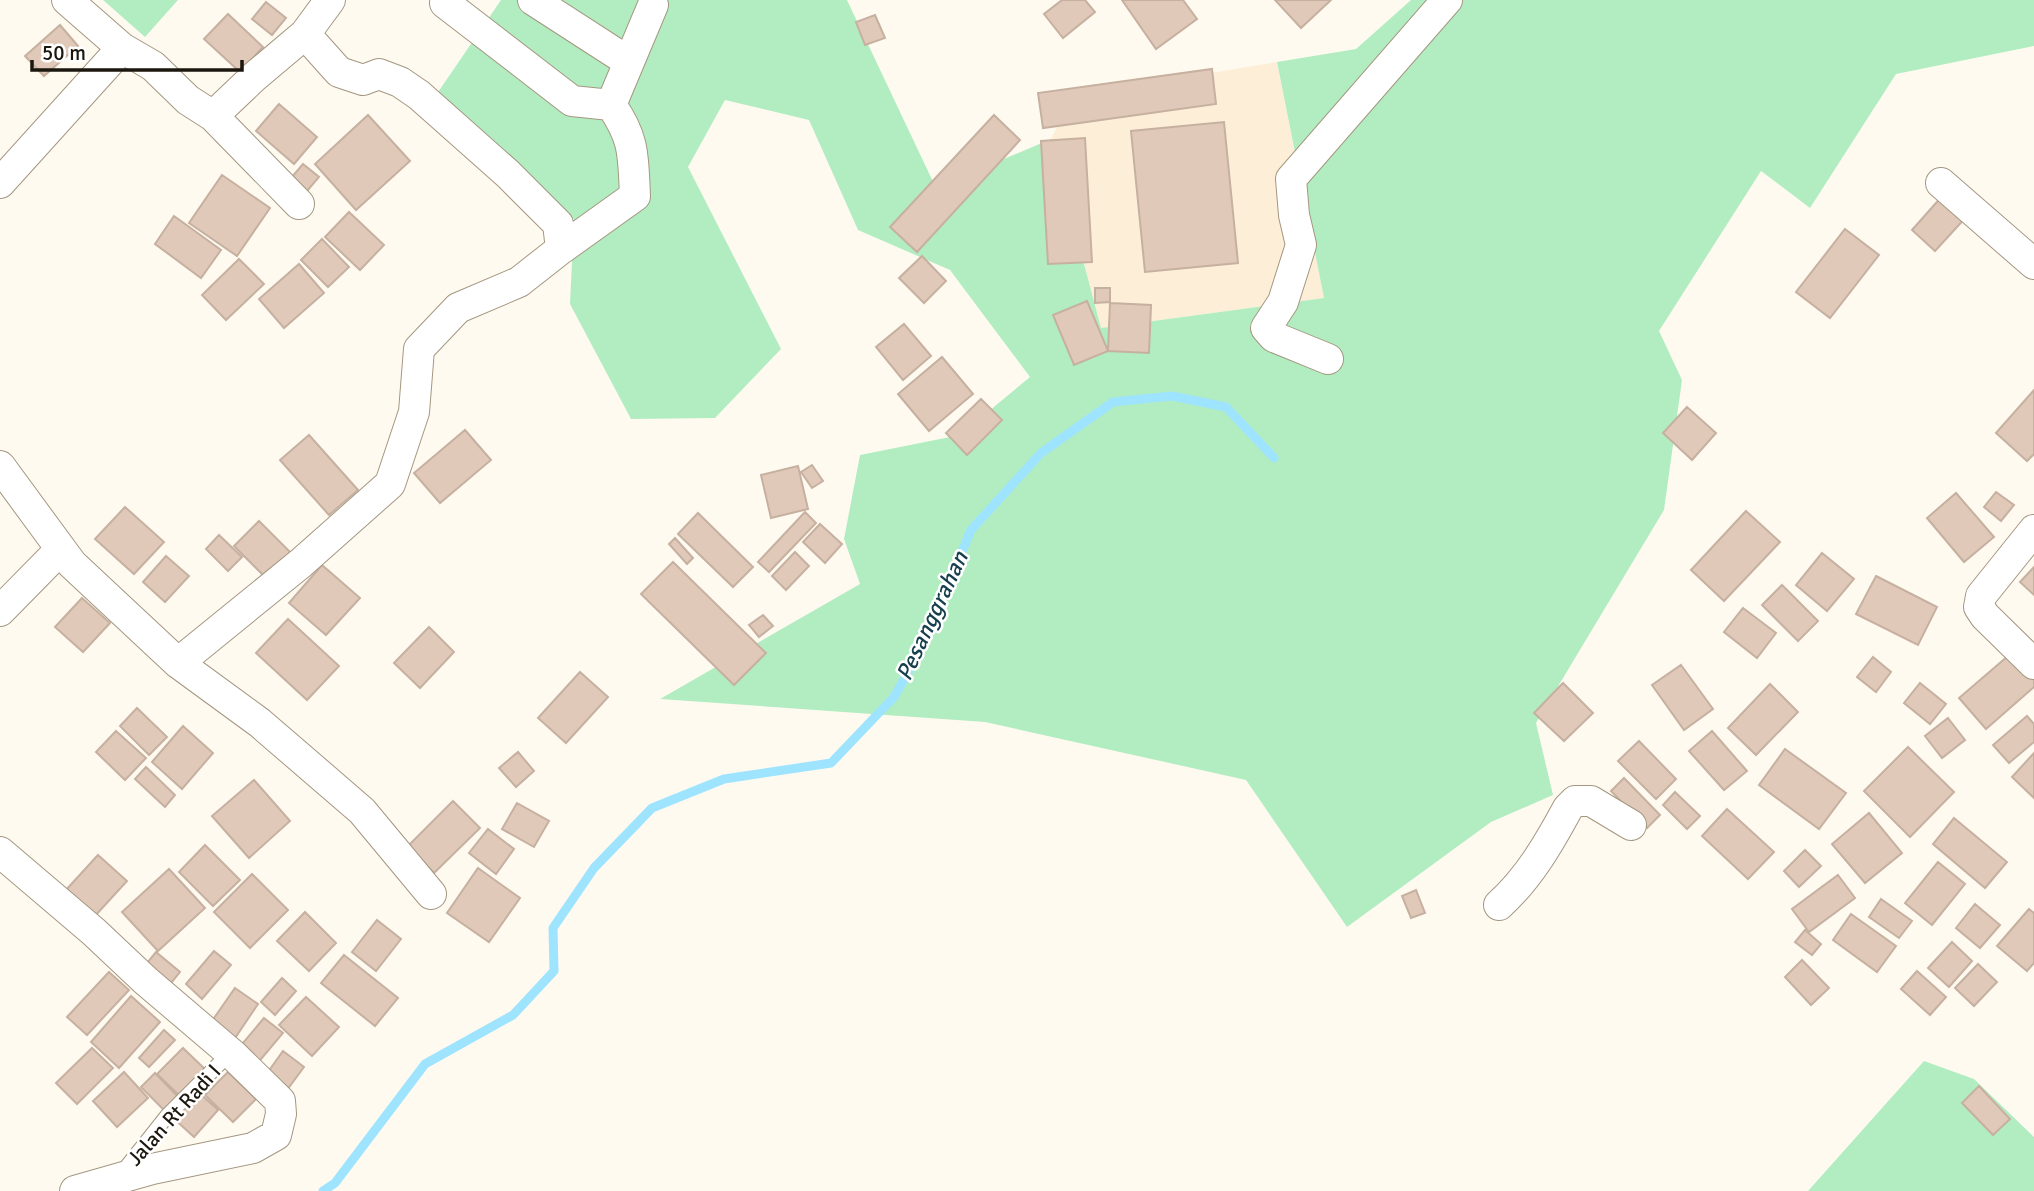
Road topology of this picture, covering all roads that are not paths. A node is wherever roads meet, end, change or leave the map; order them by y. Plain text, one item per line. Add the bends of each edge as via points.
1 (67, 0) edge
2 (330, 0) edge
3 (533, 0) edge
4 (1447, 0) edge
5 (654, 2) edge
6 (445, 3) dead end
7 (306, 34) junction
8 (122, 48) junction
9 (629, 62) junction
10 (611, 105) junction
11 (214, 116) junction
12 (0, 183) edge
13 (1941, 183) dead end
14 (299, 204) dead end
15 (561, 249) junction
16 (2034, 264) edge
17 (1328, 359) dead end
18 (0, 466) edge
19 (2034, 530) edge
20 (60, 550) junction
21 (0, 611) edge
22 (178, 663) junction
23 (2034, 664) edge
24 (1631, 825) dead end
25 (0, 852) edge
26 (430, 894) dead end
27 (1499, 905) dead end
28 (230, 1053) junction
29 (118, 1178) junction
30 (75, 1191) edge

1 - 8 street
2 - 7 street
3 - 9 street
4 - 17 street via 1291,179 1301,245 1283,302 1266,328 1274,338
5 - 9 street
6 - 10 street via 572,101
7 - 11 street
7 - 15 street via 340,72 363,80 379,74 419,95 558,224
8 - 11 street via 153,66 188,100
8 - 12 street
9 - 10 street
10 - 15 street via 630,139 635,196
11 - 14 street
13 - 16 street
15 - 22 street via 519,282 458,307 419,349 414,412 390,484
18 - 20 street
19 - 23 street via 1981,596 1979,607
20 - 21 street
20 - 22 street
22 - 26 street via 260,723 362,811
24 - 27 street via 1591,801 1575,801 1525,878
25 - 28 street
28 - 29 lane, Jalan Rt Radi I via 167,1116
28 - 29 street via 281,1101 276,1135 253,1148
29 - 30 street

